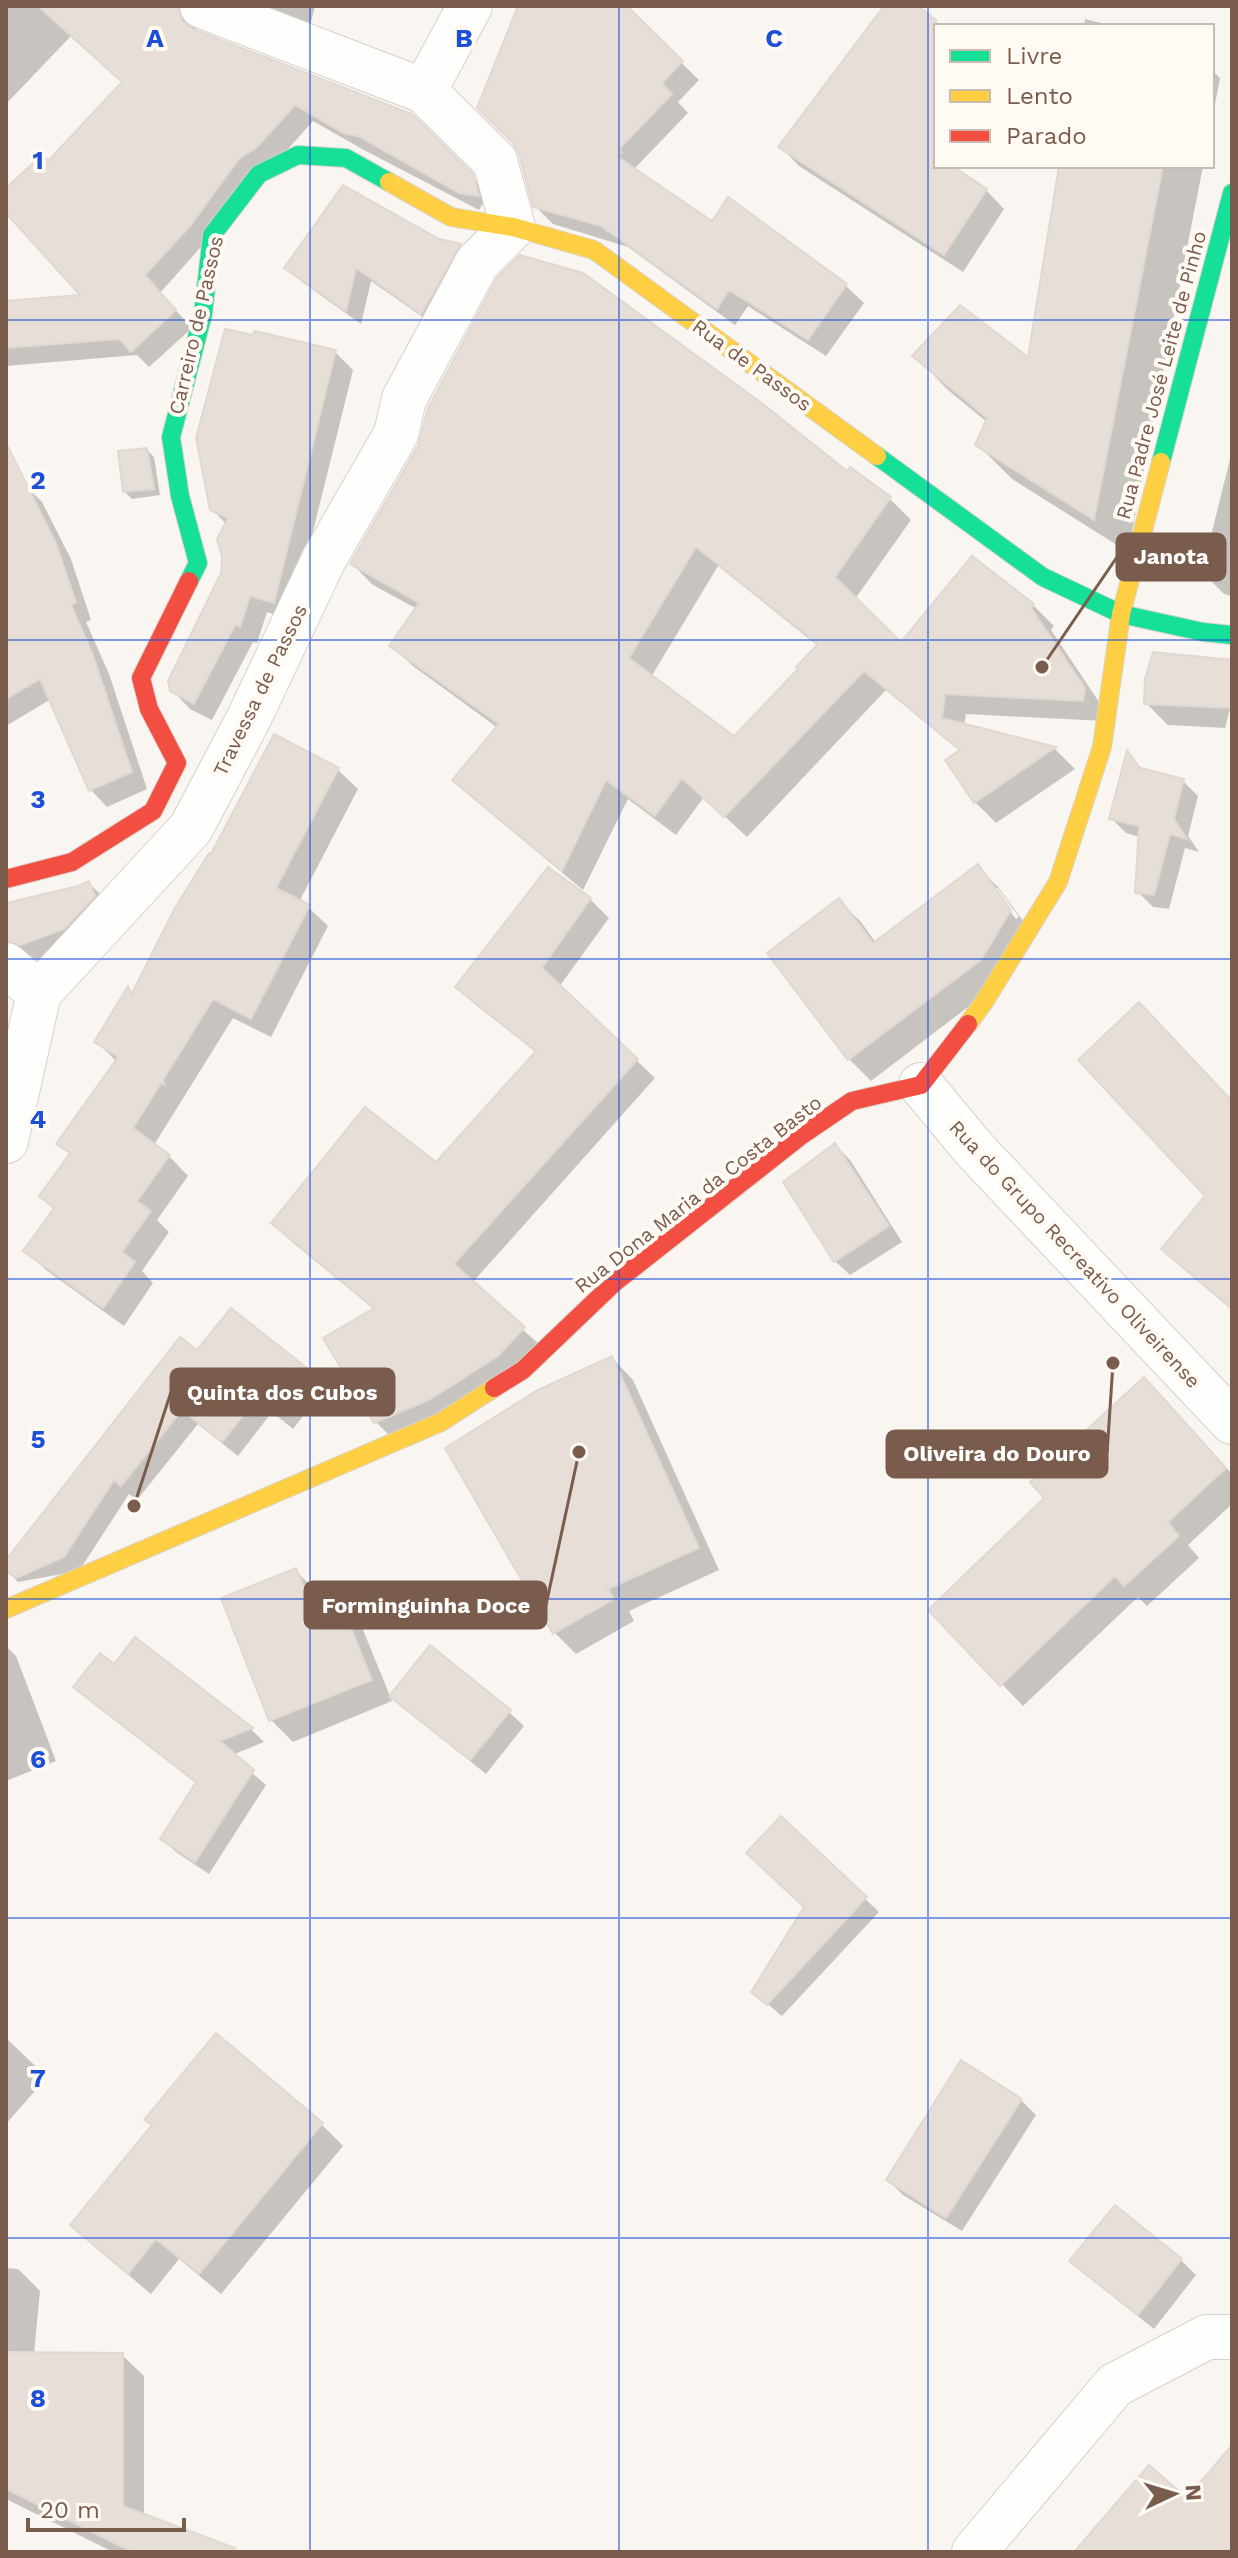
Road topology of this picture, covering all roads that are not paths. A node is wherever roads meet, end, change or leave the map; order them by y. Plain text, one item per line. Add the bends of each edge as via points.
1 (202, 6) edge
2 (470, 6) edge
3 (424, 91) junction
4 (1232, 193) edge
5 (513, 227) junction
6 (1121, 614) junction
7 (1232, 635) edge
8 (6, 879) edge
9 (6, 965) edge
10 (39, 993) junction
11 (921, 1085) junction
12 (6, 1141) edge
13 (1232, 1422) edge
14 (6, 1609) edge
15 (1232, 2337) edge
16 (974, 2552) edge

1 - 3 street
2 - 3 street
3 - 5 street via 495,161
4 - 6 street, Rua Padre José Leite de Pinho
5 - 6 street, Rua de Passos via 594,250 1043,577
5 - 8 street, Carreiro de Passos via 451,217 346,158 298,155 259,174 212,235 203,314 171,437 198,563 141,678 149,709 177,763 153,811 72,862
5 - 10 street, Travessa de Passos via 477,263 404,399 396,434 324,559 191,828
6 - 7 street, Rua de Passos
6 - 11 street via 1102,747 1058,882 984,1002
9 - 10 street
10 - 12 street
11 - 13 street, Rua do Grupo Recreativo Oliveirense via 975,1150
11 - 14 street, Rua Dona Maria da Costa Basto via 852,1101 802,1135 614,1283 523,1370 441,1422
15 - 16 street via 1207,2337 1115,2385

